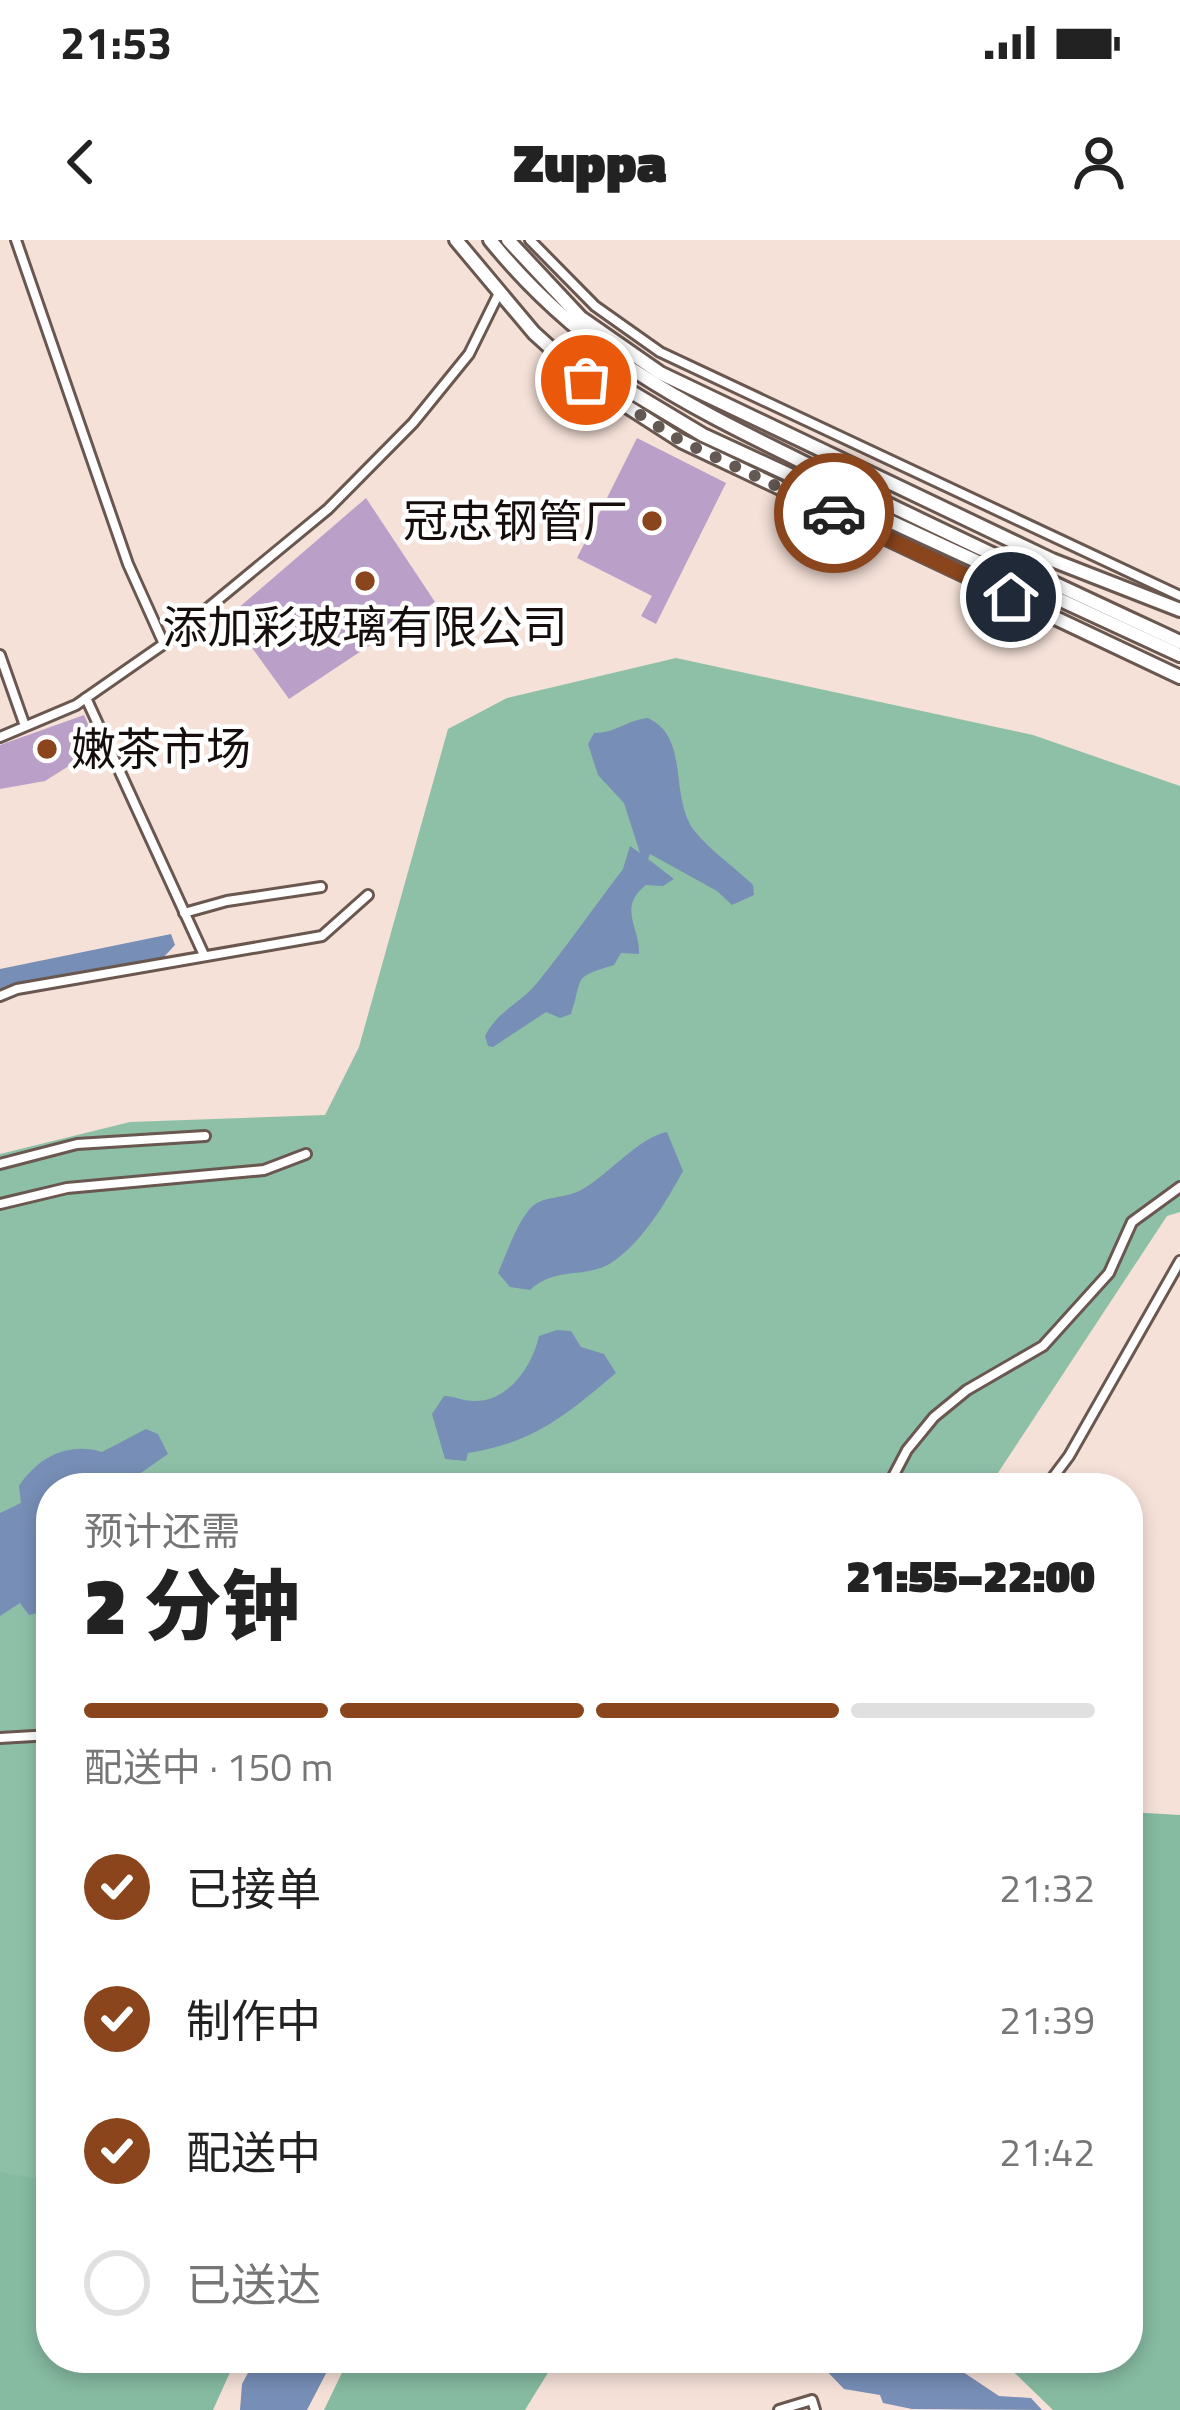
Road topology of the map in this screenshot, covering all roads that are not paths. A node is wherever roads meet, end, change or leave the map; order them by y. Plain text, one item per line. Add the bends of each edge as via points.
1 (16, 240) edge
2 (456, 240) edge
3 (490, 240) edge
4 (508, 240) edge
5 (530, 240) edge
6 (500, 293) junction
7 (534, 333) junction
8 (1180, 596) edge
9 (1180, 610) edge
10 (1180, 642) edge
11 (164, 644) junction
12 (0, 655) edge
13 (1180, 656) edge
14 (1180, 676) edge
15 (86, 698) junction
16 (26, 726) junction
17 (0, 737) edge
18 (321, 887) dead end
19 (368, 895) dead end
20 (184, 913) junction
21 (204, 956) junction
22 (0, 996) edge
23 (205, 1136) dead end
24 (306, 1154) dead end
25 (0, 1164) edge
26 (1180, 1187) edge
27 (0, 1204) edge
28 (1180, 1261) edge
29 (895, 1473) edge
30 (1055, 1473) edge
31 (36, 1736) edge
32 (0, 1738) edge
33 (779, 2410) edge
34 (815, 2410) edge

1 - 11 street via 121,546
2 - 6 main road
3 - 10 main road via 585,339 646,382
4 - 9 main road via 581,318 660,373 1052,560
5 - 8 street via 595,307 660,352
6 - 7 main road
6 - 11 street via 470,354 413,423 328,509
7 - 13 main road via 652,407
7 - 14 main road via 586,380 681,441
11 - 15 street
12 - 16 street
15 - 16 street
15 - 20 street
16 - 17 street
18 - 20 street
19 - 21 street via 322,936
20 - 21 street
21 - 22 street
23 - 25 street via 77,1144
24 - 27 street via 264,1170 67,1188
26 - 29 street via 1132,1222 1108,1274 1043,1346 934,1417
28 - 30 street
31 - 32 street
33 - 34 street via 812,2400

